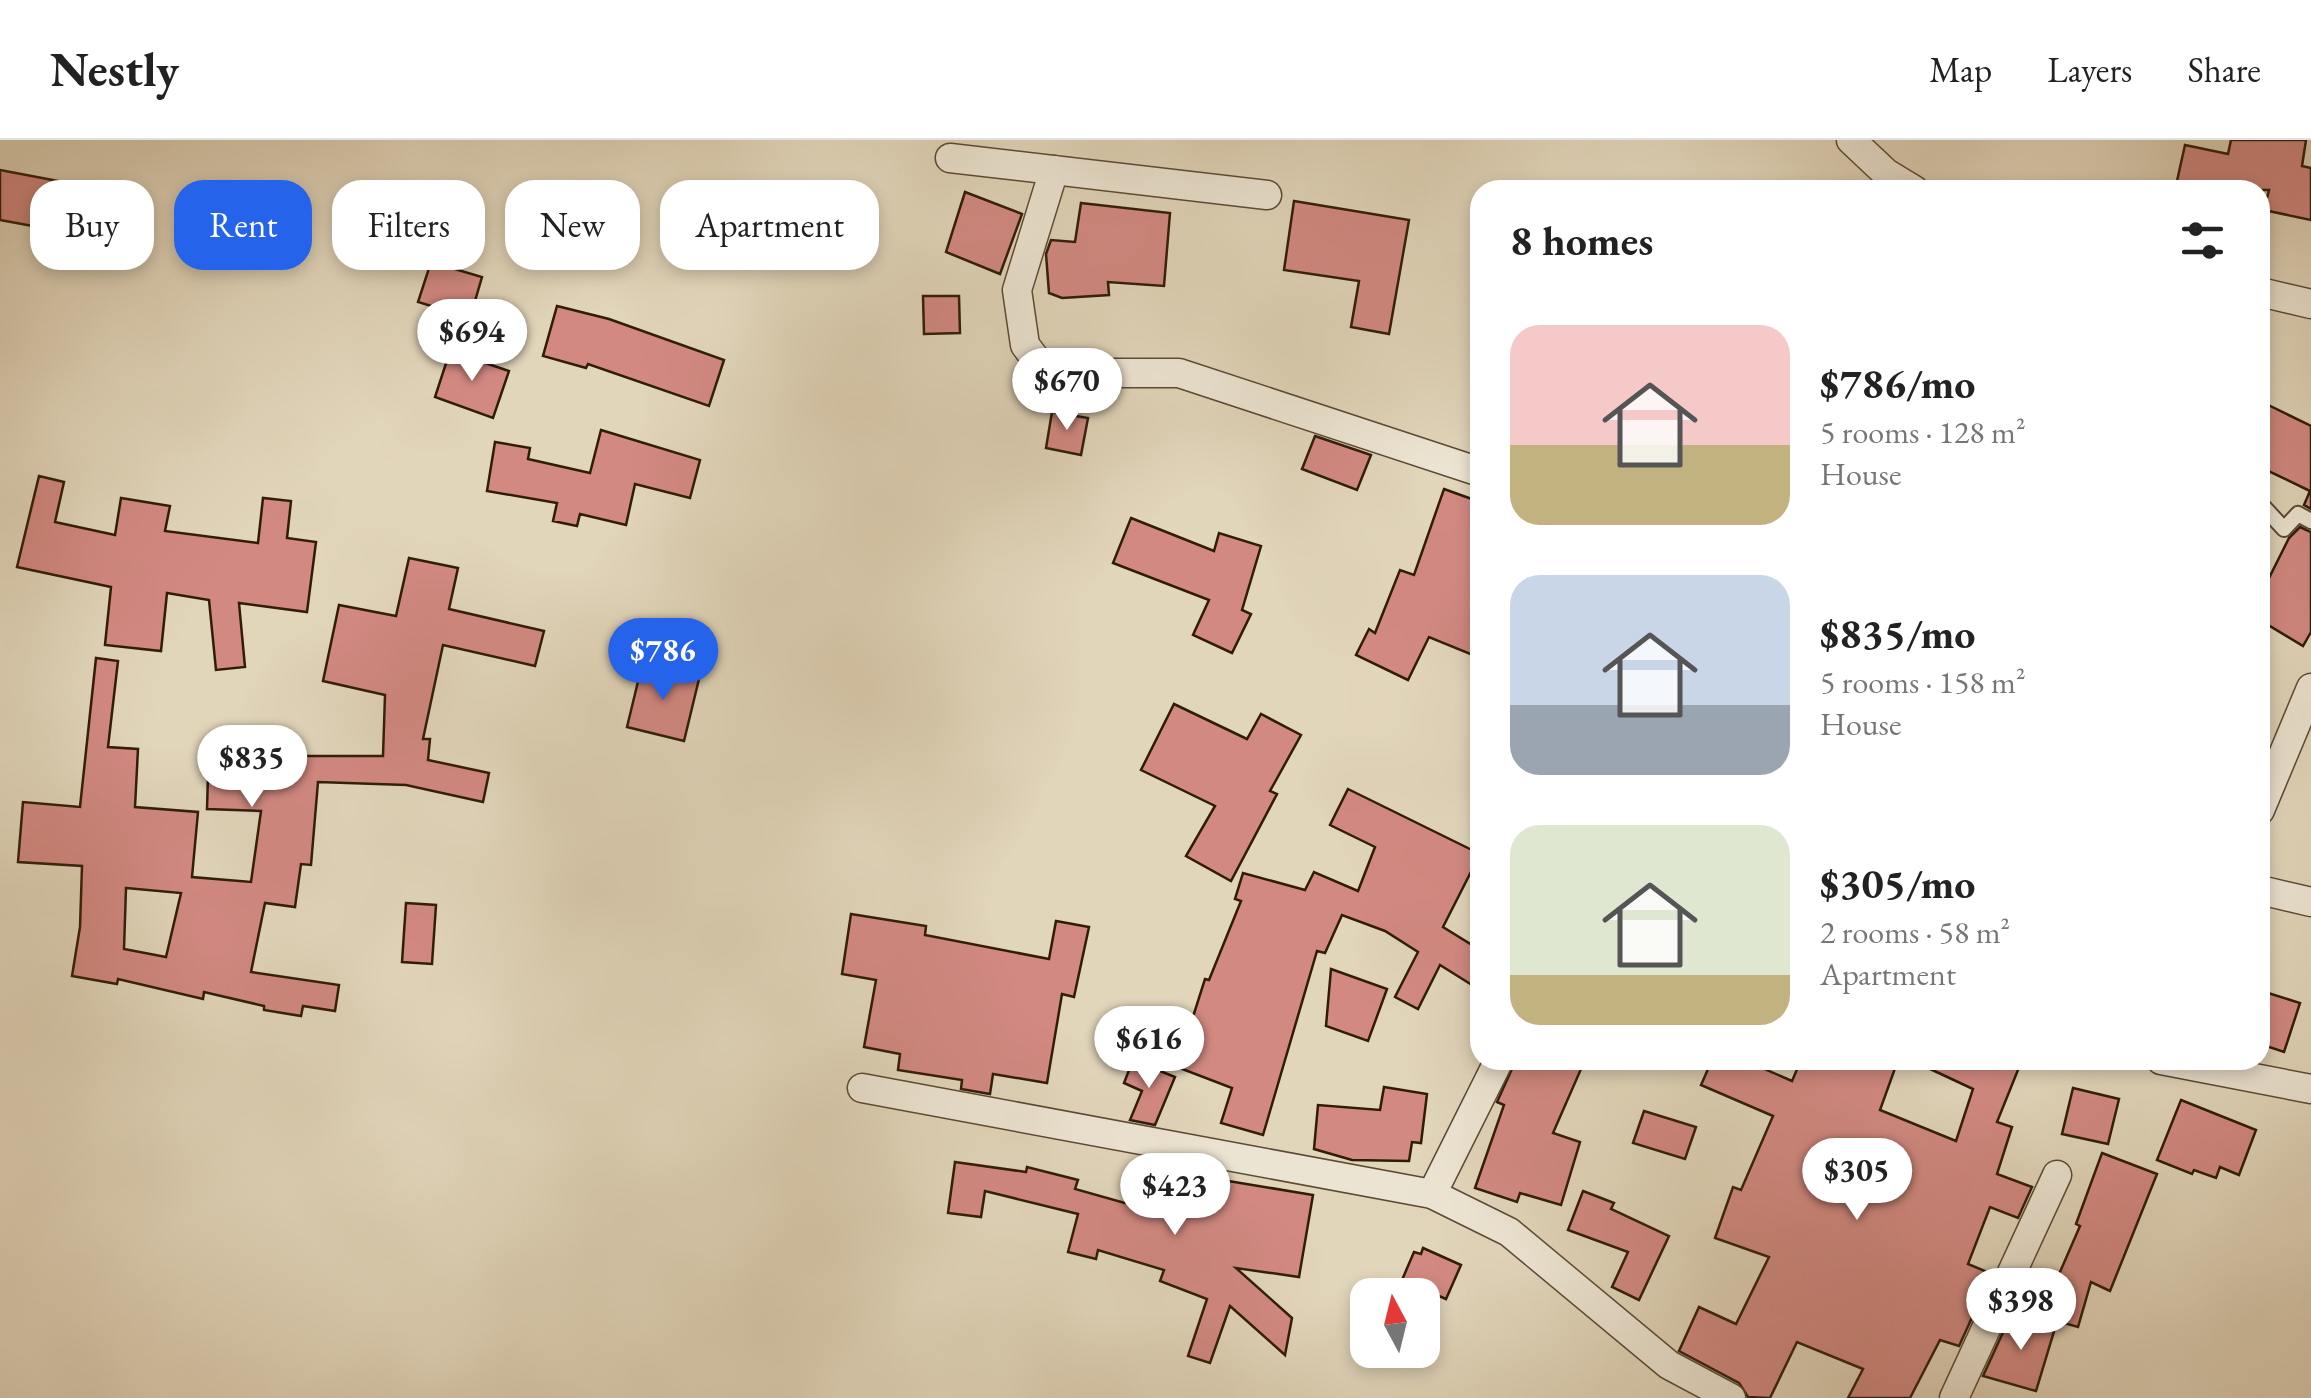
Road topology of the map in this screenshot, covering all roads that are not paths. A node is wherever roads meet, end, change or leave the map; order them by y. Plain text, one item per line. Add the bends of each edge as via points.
1 (1851, 140) edge
2 (950, 158) dead end
3 (1054, 170) junction
4 (1898, 180) edge
5 (1267, 195) dead end
6 (2270, 294) edge
7 (2311, 304) edge
8 (1470, 469) edge
9 (2270, 513) edge
10 (2311, 521) edge
11 (2311, 688) edge
12 (2270, 786) edge
13 (2270, 892) edge
14 (2311, 902) edge
15 (1493, 1070) edge
16 (2213, 1070) edge
17 (862, 1088) dead end
18 (2311, 1089) edge
19 (2057, 1175) dead end
20 (1432, 1194) junction
21 (1732, 1398) edge
22 (1954, 1398) edge

1 - 4 street
2 - 3 street
3 - 5 street
3 - 8 street via 1017,290 1024,345 1040,365 1064,373 1179,374
6 - 7 street
9 - 10 lane via 2284,528 2298,514
11 - 12 street
13 - 14 street
15 - 20 street
16 - 18 street
17 - 20 street
19 - 22 street
20 - 21 street via 1509,1232 1669,1365

